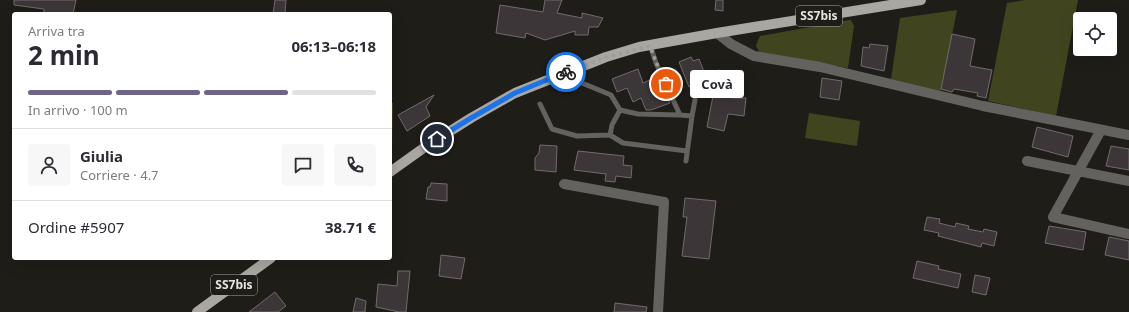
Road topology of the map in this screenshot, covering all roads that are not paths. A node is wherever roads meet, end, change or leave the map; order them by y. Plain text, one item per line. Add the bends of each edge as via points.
1 (922, 0) edge
2 (717, 33) junction
3 (650, 46) junction
4 (566, 72) junction
5 (695, 100) dead end
6 (540, 104) dead end
7 (620, 110) junction
8 (680, 115) junction
9 (692, 116) junction
10 (1101, 130) junction
11 (610, 135) junction
12 (1129, 135) edge
13 (688, 151) junction
14 (686, 161) dead end
15 (1027, 161) dead end
16 (392, 171) edge
17 (1078, 171) junction
18 (1129, 181) edge
19 (564, 184) dead end
20 (1129, 234) edge
21 (268, 260) edge
22 (197, 312) edge
23 (658, 312) edge

1 - 2 main road, SS7bis
2 - 3 main road, SS7bis
2 - 10 street via 754,56 833,70 983,106
3 - 4 main road, SS7bis via 606,57
3 - 8 lane
4 - 7 lane via 582,83 611,95
4 - 16 main road, SS7bis via 515,93 425,147
5 - 9 lane
6 - 11 lane via 552,129 577,136
7 - 8 lane via 638,114
7 - 11 lane
8 - 9 lane
9 - 13 lane
10 - 12 street
10 - 17 street
11 - 13 lane via 623,143
13 - 14 lane
15 - 17 street
17 - 18 street
17 - 20 street via 1053,217
19 - 23 street via 664,202
21 - 22 main road, SS7bis

